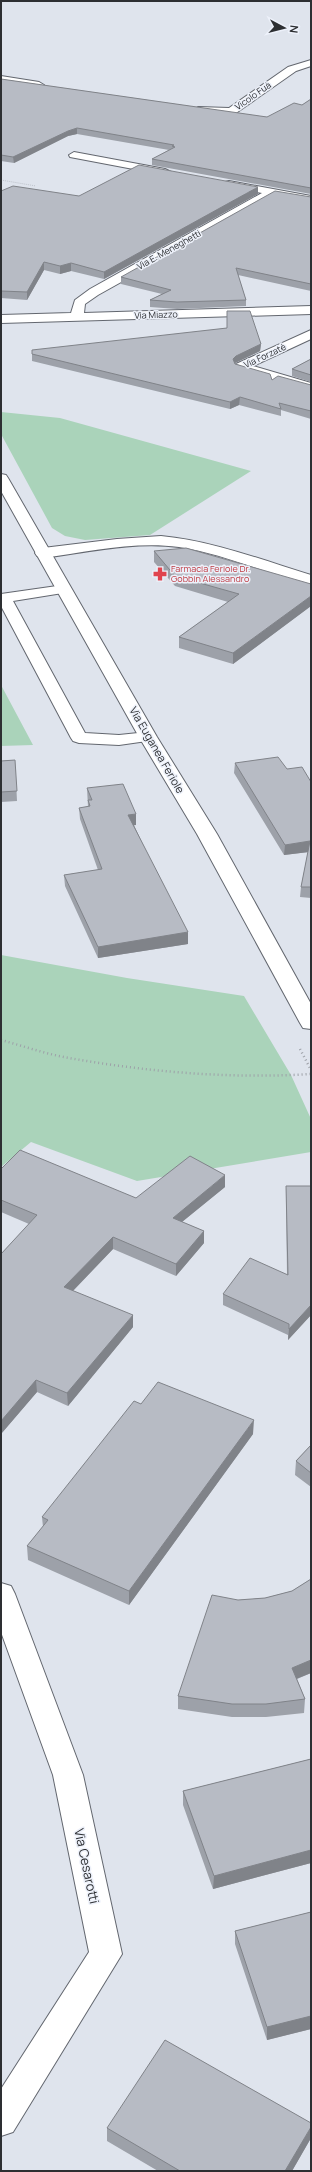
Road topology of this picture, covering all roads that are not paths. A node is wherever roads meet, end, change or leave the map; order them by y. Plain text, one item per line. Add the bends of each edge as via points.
1 (311, 63) edge
2 (1, 79) edge
3 (47, 87) edge
4 (185, 108) edge
5 (74, 155) dead end
6 (174, 174) edge
7 (220, 182) edge
8 (273, 192) junction
9 (311, 199) edge
10 (311, 310) edge
11 (77, 317) junction
12 (1, 319) edge
13 (311, 334) edge
14 (311, 387) edge
15 (1, 478) edge
16 (43, 553) junction
17 (311, 580) edge
18 (64, 589) junction
19 (148, 737) junction
20 (311, 1023) edge
21 (1, 1594) edge
22 (1, 2120) edge

1 - 4 street, Vicolo Fuà via 292,69 232,110 215,112
2 - 3 street
5 - 6 street
7 - 8 street
8 - 9 street
8 - 11 street, Via E. Meneghetti via 94,292 79,303
10 - 11 street, Via Miazzo
11 - 12 street, Via Miazzo
13 - 14 street, Via Forzatè via 240,367
15 - 16 street, Via Euganea Feriole
16 - 17 street via 130,542 162,541 200,546
16 - 18 street, Via Euganea Feriole
18 - 19 street, Via Euganea Feriole
18 - 19 lane via 4,598 78,738 119,740
19 - 20 street, Via Euganea Feriole via 207,834
21 - 22 street, Via Cesarotti via 68,1775 106,1954

